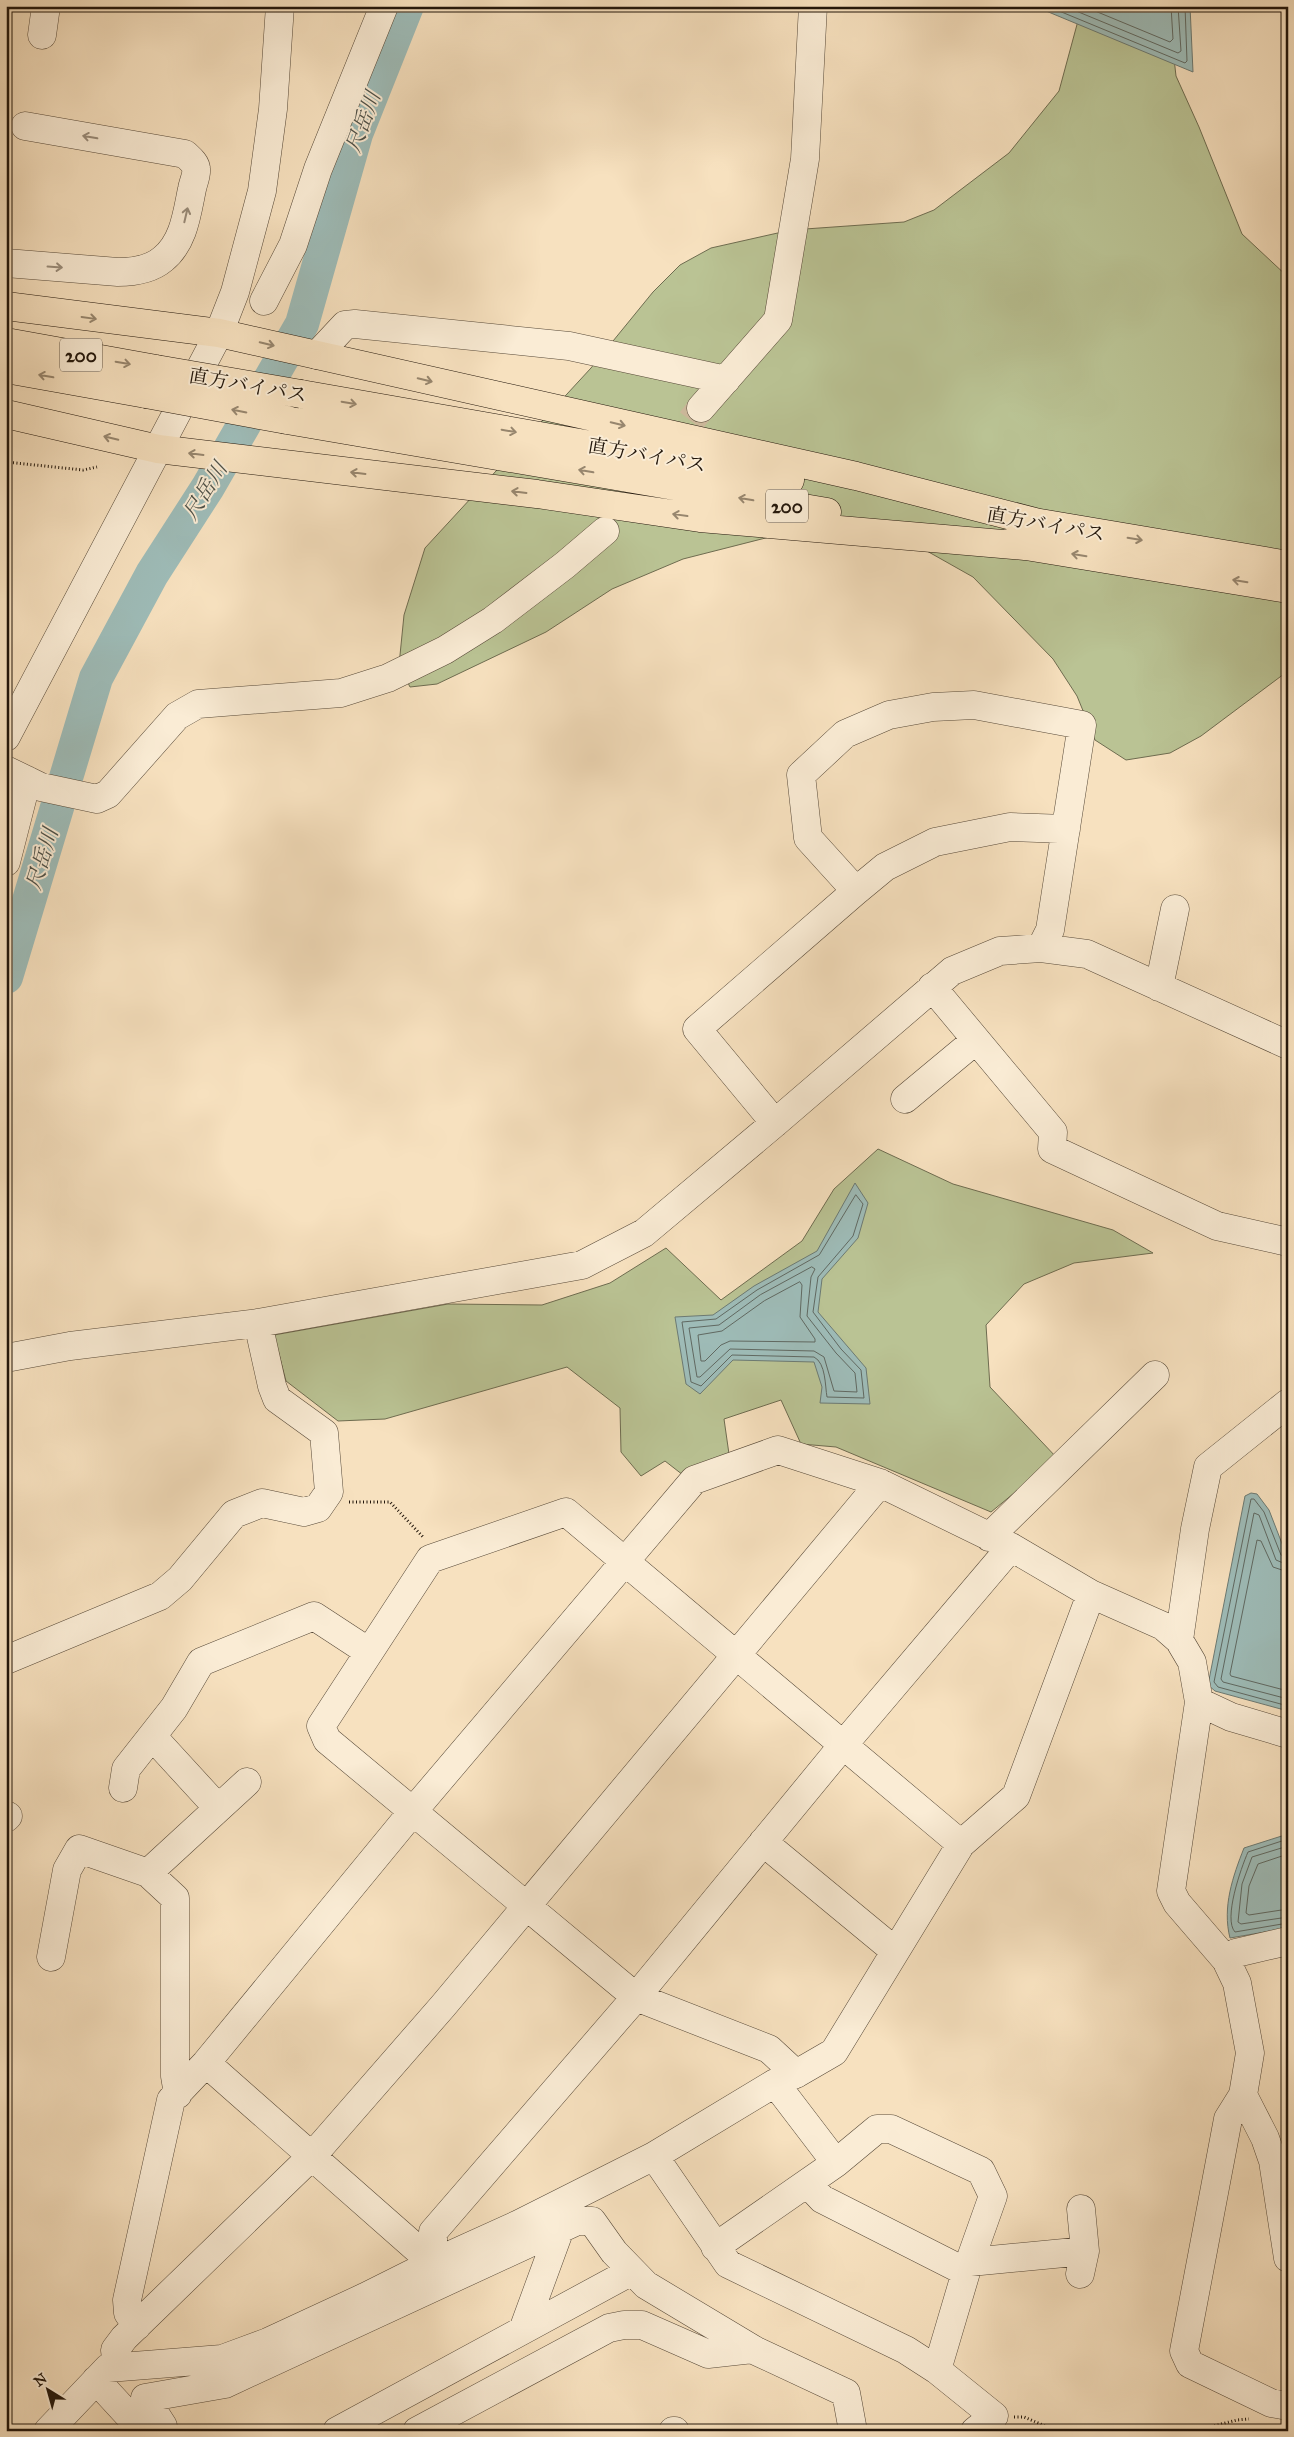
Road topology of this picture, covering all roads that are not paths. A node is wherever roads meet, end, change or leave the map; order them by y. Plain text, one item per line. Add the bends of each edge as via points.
1 (46, 6) edge
2 (280, 6) edge
3 (384, 6) edge
4 (813, 6) edge
5 (42, 35) dead end
6 (25, 126) dead end
7 (6, 264) edge
8 (264, 301) dead end
9 (6, 306) edge
10 (219, 333) junction
11 (6, 342) edge
12 (317, 355) junction
13 (6, 369) edge
14 (726, 380) junction
15 (701, 408) tunnel mouth
16 (6, 414) edge
17 (158, 449) junction
18 (1039, 523) junction
19 (605, 531) dead end
20 (1025, 546) junction
21 (1288, 565) edge
22 (1288, 588) edge
23 (6, 736) edge
24 (17, 775) edge
25 (1066, 829) junction
26 (6, 862) edge
27 (856, 891) junction
28 (1175, 909) dead end
29 (1041, 948) junction
30 (932, 987) junction
31 (1159, 987) junction
32 (976, 1040) junction
33 (1288, 1045) edge
34 (904, 1099) dead end
35 (775, 1123) junction
36 (1288, 1242) edge
37 (258, 1324) junction
38 (6, 1358) edge
39 (1155, 1375) dead end
40 (1288, 1403) edge
41 (880, 1483) junction
42 (1000, 1542) junction
43 (624, 1561) junction
44 (1091, 1594) junction
45 (1179, 1640) junction
46 (369, 1652) junction
47 (736, 1656) junction
48 (6, 1660) edge
49 (1199, 1702) junction
50 (1288, 1734) edge
51 (152, 1736) junction
52 (844, 1744) junction
53 (247, 1782) dead end
54 (123, 1788) dead end
55 (218, 1808) junction
56 (414, 1810) junction
57 (763, 1842) junction
58 (961, 1844) junction
59 (148, 1873) junction
60 (526, 1904) junction
61 (1288, 1942) edge
62 (895, 1951) junction
63 (51, 1956) dead end
64 (1226, 1960) junction
65 (636, 1996) junction
66 (206, 2063) junction
67 (786, 2079) junction
68 (178, 2094) junction
69 (1243, 2096) junction
70 (313, 2155) junction
71 (654, 2156) junction
72 (836, 2163) junction
73 (807, 2183) junction
74 (1081, 2209) dead end
75 (560, 2229) junction
76 (715, 2247) junction
77 (1288, 2258) edge
78 (433, 2263) junction
79 (968, 2267) junction
80 (632, 2271) junction
81 (407, 2288) junction
82 (137, 2326) junction
83 (523, 2330) junction
84 (753, 2349) junction
85 (937, 2370) junction
86 (106, 2374) junction
87 (1288, 2406) edge
88 (984, 2424) edge
89 (158, 2430) edge
90 (48, 2431) edge
91 (337, 2431) edge
92 (417, 2431) edge
93 (853, 2431) edge

1 - 5 street
2 - 10 street via 273,109 262,191 235,292
3 - 8 street via 318,169 292,245
4 - 14 street via 805,159 778,320
7 -> 6 street via 118,272 152,266 172,249 183,231 196,170 185,154
9 -> 10 highway
10 -> 12 highway
10 - 17 street
11 -> 18 highway, 直方バイパス / 200, bridge
12 - 14 street via 346,325 355,324 569,346
12 -> 18 highway via 856,476
20 -> 13 highway, 直方バイパス / 200, bridge
14 - 15 street
17 -> 16 highway
20 -> 17 highway via 700,518 537,494
17 - 23 street
18 -> 21 highway, 直方バイパス / 200
19 - 24 street via 493,620 445,650 388,678 341,693 198,704 177,716 108,794 96,799 41,788
22 -> 20 highway, 直方バイパス / 200
24 - 26 street
25 - 27 street via 1010,827 935,842 885,867
25 - 27 street via 1082,725 974,705 933,707 889,715 845,734 801,775 808,838
25 - 29 street via 1050,930
27 - 35 street via 697,1029
28 - 31 street
29 - 30 street via 1000,952 952,971
29 - 31 street via 1087,954
30 - 32 street
30 - 35 street
31 - 33 street
32 - 34 street
32 - 36 street via 1053,1132 1052,1149 1216,1226
35 - 37 street via 644,1232 582,1265
37 - 38 street via 70,1346
37 - 48 street via 277,1400 324,1433 329,1492 318,1508 304,1512 262,1503 234,1514 180,1579 160,1596
39 - 42 street
40 - 45 street via 1208,1467 1195,1529
41 - 42 street
41 - 43 street via 778,1450 694,1480
41 - 47 street
42 - 44 street
42 - 52 street
43 - 46 street via 566,1512 430,1559
43 - 47 street
43 - 56 street
44 - 45 street via 1163,1626
44 - 58 street via 1016,1796
45 - 49 street via 1192,1662
46 - 51 street via 314,1616 201,1662 174,1708
46 - 56 street via 321,1726 328,1740
47 - 52 street
47 - 60 street
49 - 50 street via 1231,1717
49 - 64 street via 1171,1891 1177,1903
51 - 54 street via 126,1769
51 - 55 street
52 - 57 street
52 - 58 street
53 - 55 street
55 - 59 street
56 - 60 street
56 - 66 street
57 - 62 street
57 - 65 street
58 - 62 street
59 - 63 street via 79,1849 67,1870
59 - 68 street via 175,1898 175,2076
60 - 65 street
60 - 70 street
61 - 64 street via 1236,1953
62 - 67 street via 834,2052
64 - 69 street via 1237,1984 1250,2053
65 - 67 street via 769,2049
65 - 78 street via 433,2232
66 - 68 street
66 - 70 street
67 - 71 street
67 - 72 street
68 - 82 street via 171,2100 127,2300 128,2313
69 - 77 street via 1273,2161
69 - 87 street via 1228,2118 1184,2351 1190,2364 1271,2403
70 - 78 street
70 - 82 street
71 - 76 street
71 - 78 street
72 - 73 street
72 - 79 street via 877,2129 891,2129 981,2171 993,2196
73 - 76 street
73 - 79 street via 822,2199
74 - 79 street via 1083,2262
75 - 80 street via 578,2221 592,2221
75 - 81 street
75 - 83 street
76 - 85 street via 728,2264 906,2350
78 - 81 street
79 - 85 street
80 - 83 street
80 - 84 street via 646,2285
81 - 86 street via 222,2359
81 - 89 street via 225,2384 145,2398
82 - 86 street via 115,2350
83 - 91 street
84 - 92 street via 708,2354 642,2325 609,2328
84 - 93 street via 846,2393
85 - 88 street
86 - 89 street
86 - 90 street

